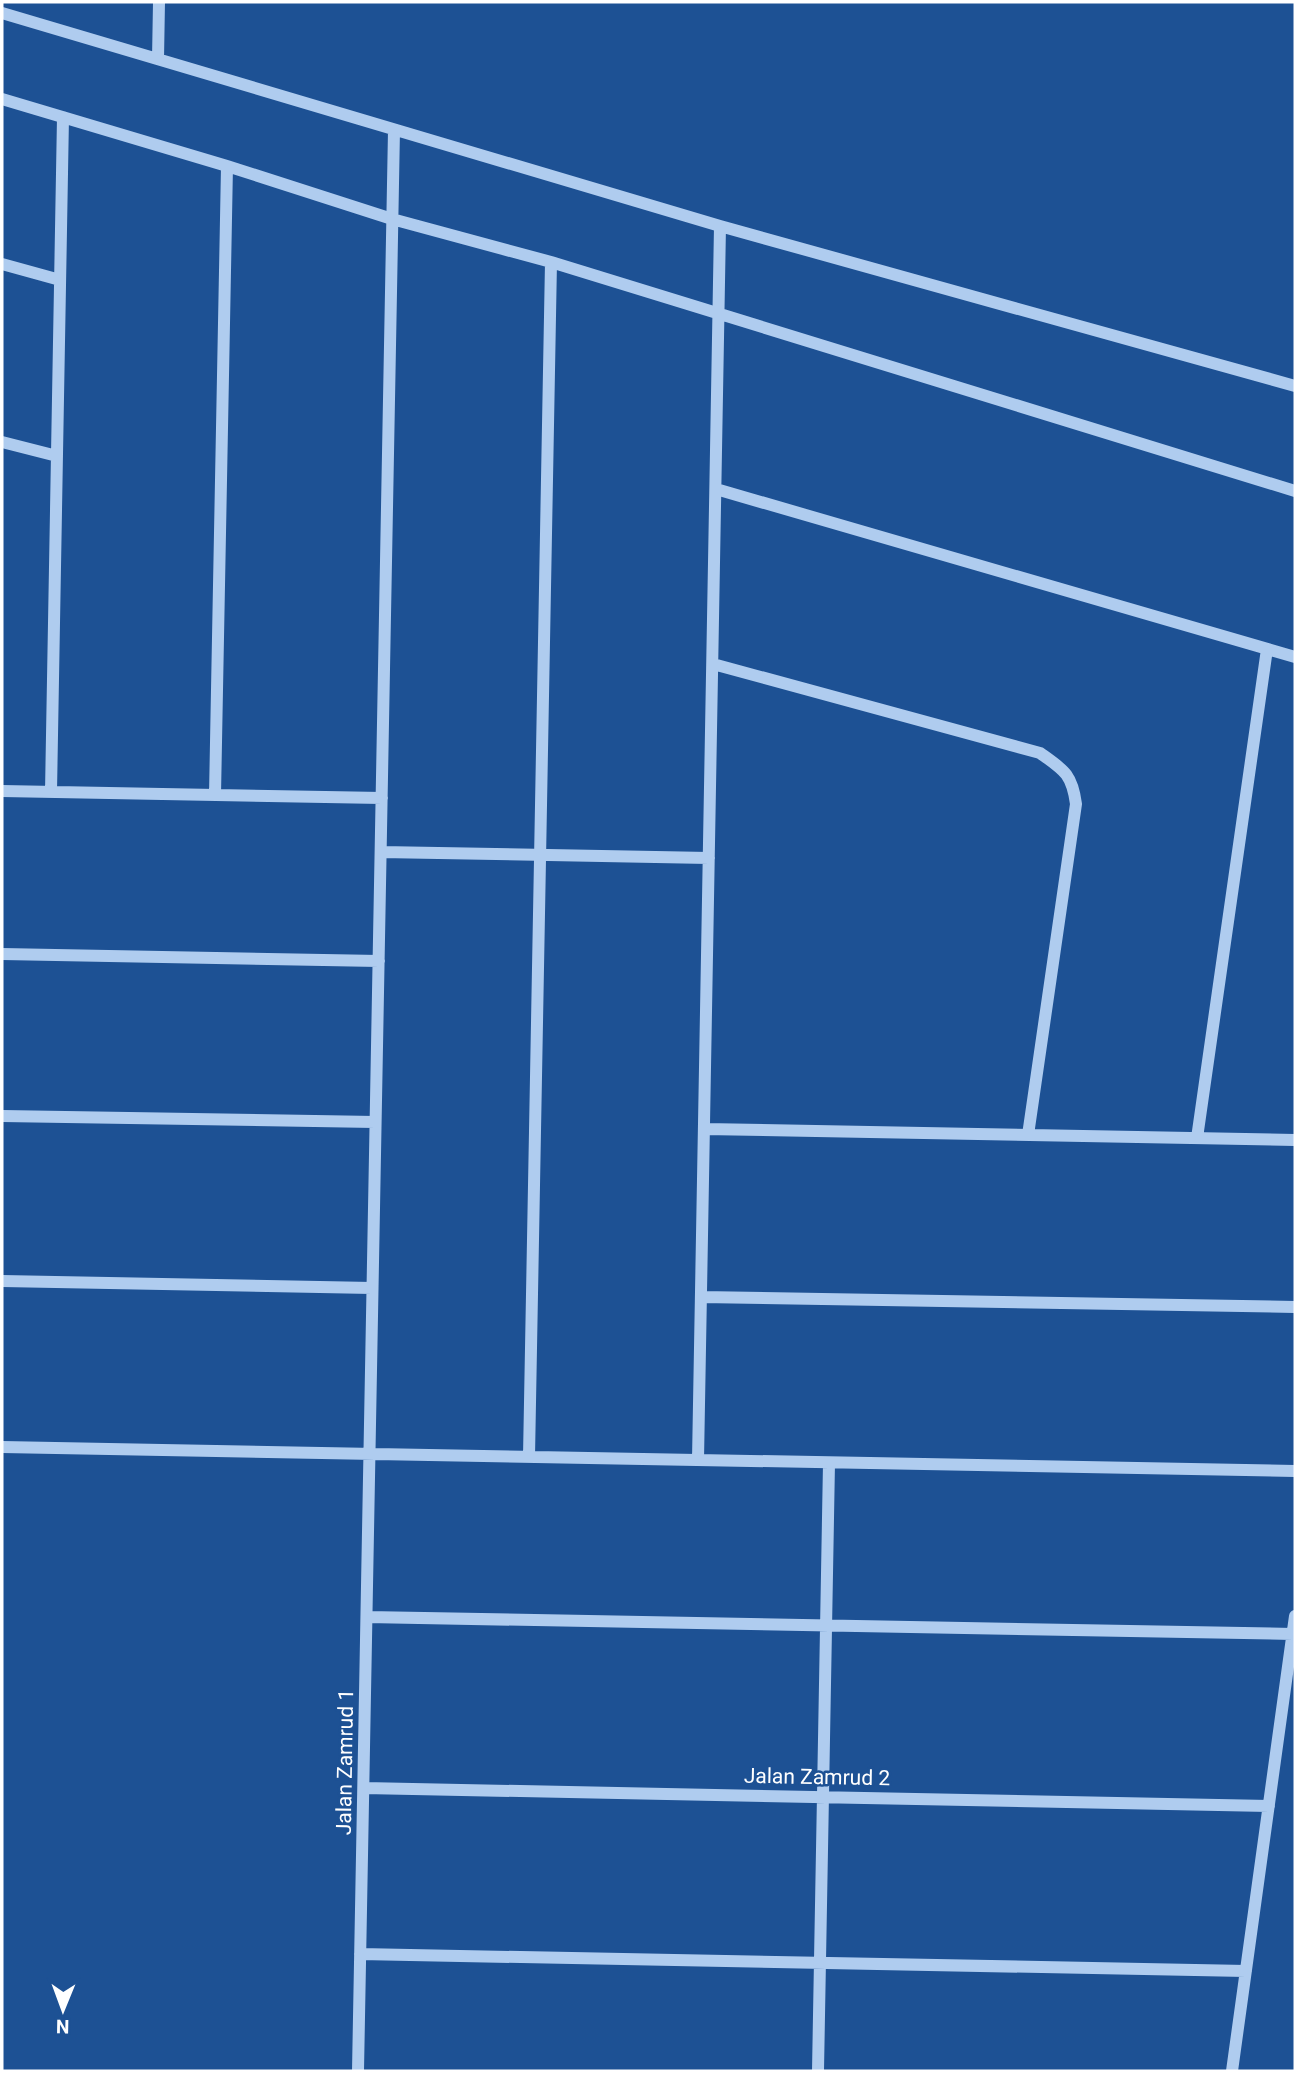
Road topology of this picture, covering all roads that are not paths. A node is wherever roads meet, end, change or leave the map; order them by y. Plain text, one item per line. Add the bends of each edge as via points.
1 (159, 2) edge
2 (2, 13) edge
3 (158, 59) junction
4 (2, 99) edge
5 (63, 117) junction
6 (394, 130) junction
7 (227, 166) junction
8 (392, 219) junction
9 (720, 226) junction
10 (551, 262) junction
11 (2, 264) edge
12 (60, 280) junction
13 (719, 312) junction
14 (1295, 386) edge
15 (2, 442) edge
16 (57, 456) junction
17 (716, 489) junction
18 (1295, 491) edge
19 (1267, 649) junction
20 (1295, 657) edge
21 (713, 664) junction
22 (2, 791) edge
23 (51, 792) junction
24 (215, 795) junction
25 (382, 798) junction
26 (381, 852) junction
27 (540, 855) junction
28 (709, 858) junction
29 (2, 954) edge
30 (379, 961) junction
31 (2, 1116) edge
32 (375, 1122) junction
33 (704, 1129) junction
34 (1028, 1135) junction
35 (1197, 1138) junction
36 (1295, 1140) edge
37 (2, 1281) edge
38 (372, 1288) junction
39 (701, 1297) junction
40 (1295, 1307) edge
41 (2, 1447) edge
42 (370, 1454) junction
43 (529, 1457) junction
44 (698, 1460) junction
45 (829, 1463) junction
46 (1295, 1471) edge
47 (1295, 1616) edge
48 (367, 1617) junction
49 (826, 1625) junction
50 (1293, 1634) junction
51 (364, 1788) junction
52 (822, 1797) junction
53 (1269, 1805) junction
54 (360, 1954) junction
55 (820, 1963) junction
56 (1246, 1971) junction
57 (358, 2071) edge
58 (818, 2071) edge
59 (1232, 2071) edge

1 - 3 street
2 - 3 street
3 - 6 street
4 - 5 street
5 - 7 street
5 - 12 street
6 - 8 street, Jalan Zamrud 1
6 - 9 street
7 - 8 street
7 - 24 street
8 - 10 street
8 - 25 street, Jalan Zamrud 1
9 - 13 street
9 - 14 street
10 - 13 street
10 - 27 street
11 - 12 street
12 - 16 street
13 - 17 street
13 - 18 street
15 - 16 street
16 - 23 street
17 - 19 street
17 - 21 street
19 - 20 street
19 - 35 street
21 - 28 street
21 - 34 street via 1040,753 1073,782 1076,804
22 - 23 street
23 - 24 street
24 - 25 street
25 - 26 street, Jalan Zamrud 1
26 - 27 street
26 - 30 street, Jalan Zamrud 1
27 - 28 street
27 - 43 street
28 - 33 street
29 - 30 street
30 - 32 street, Jalan Zamrud 1
31 - 32 street
32 - 38 street, Jalan Zamrud 1
33 - 34 street
33 - 39 street
34 - 35 street
35 - 36 street
37 - 38 street
38 - 42 street, Jalan Zamrud 1
39 - 40 street
39 - 44 street
41 - 42 street
42 - 43 street
42 - 48 street, Jalan Zamrud 1
43 - 44 street
44 - 45 street
45 - 46 street
45 - 49 street
47 - 50 street
48 - 49 street
48 - 51 street, Jalan Zamrud 1
49 - 50 street
49 - 52 street
50 - 53 street
51 - 52 street, Jalan Zamrud 2
51 - 54 street, Jalan Zamrud 1
52 - 53 street, Jalan Zamrud 2
52 - 55 street
53 - 56 street
54 - 55 street
54 - 57 street, Jalan Zamrud 1
55 - 56 street
55 - 58 street
56 - 59 street

